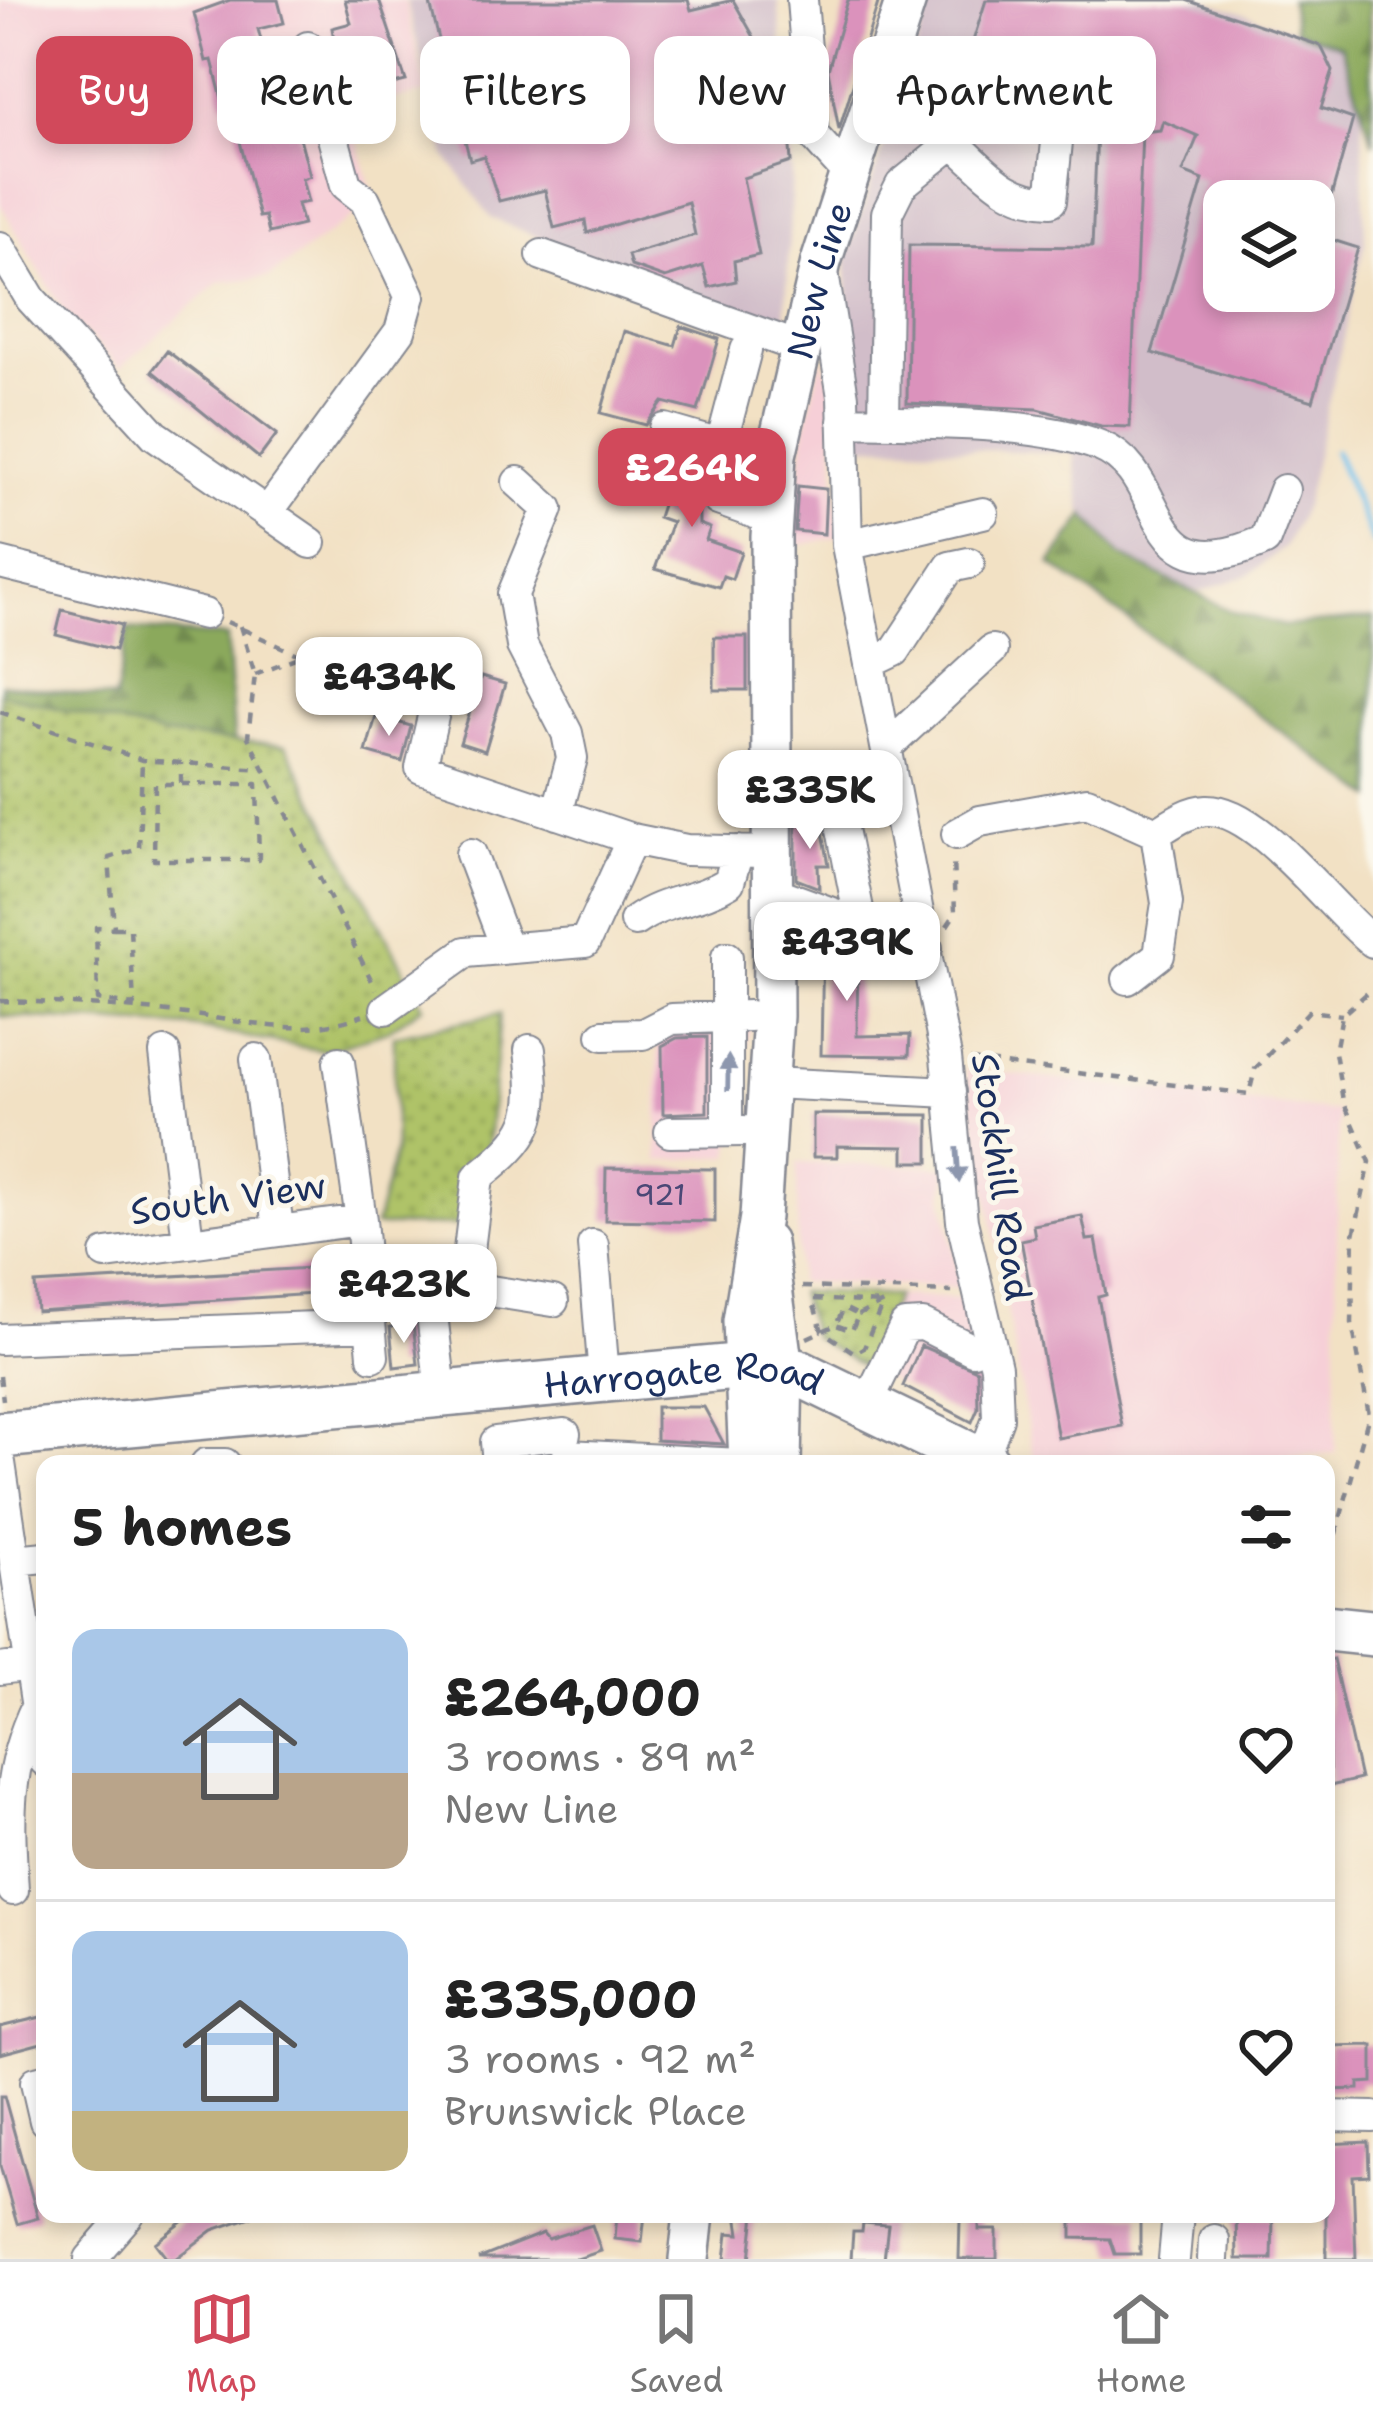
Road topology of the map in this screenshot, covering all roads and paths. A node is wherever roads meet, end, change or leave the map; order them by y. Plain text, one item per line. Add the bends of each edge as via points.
1 (802, 0) edge
2 (906, 0) edge
3 (895, 36) edge
4 (335, 144) edge
5 (862, 144) edge
6 (952, 144) edge
7 (954, 144) edge
8 (1057, 144) edge
9 (852, 178) junction
10 (0, 247) edge
11 (542, 256) dead end
12 (821, 262) junction
13 (800, 347) junction
14 (746, 350) dead end
15 (843, 421) junction
16 (884, 422) junction
17 (665, 428) dead end
18 (721, 445) junction
19 (776, 461) junction
20 (518, 482) dead end
21 (1284, 490) dead end
22 (718, 500) dead end
23 (266, 512) junction
24 (982, 513) dead end
25 (772, 519) junction
26 (311, 544) dead end
27 (847, 545) junction
28 (0, 562) edge
29 (969, 563) dead end
30 (204, 614) joint
31 (240, 626) junction
32 (992, 650) dead end
33 (301, 656) junction
34 (870, 663) junction
35 (255, 674) junction
36 (440, 688) joint
37 (0, 712) edge
38 (887, 747) junction
39 (142, 760) junction
40 (181, 764) junction
41 (265, 770) junction
42 (771, 775) junction
43 (181, 784) junction
44 (557, 814) junction
45 (1156, 833) junction
46 (957, 834) joint
47 (632, 839) junction
48 (472, 854) dead end
49 (760, 865) junction
50 (635, 921) dead end
51 (113, 928) junction
52 (862, 929) junction
53 (926, 942) junction
54 (1373, 942) edge
55 (506, 947) junction
56 (727, 957) dead end
57 (1128, 980) dead end
58 (1373, 988) edge
59 (0, 1001) edge
60 (386, 1009) junction
61 (729, 1015) junction
62 (1342, 1015) junction
63 (773, 1016) junction
64 (603, 1036) dead end
65 (530, 1050) dead end
66 (166, 1053) dead end
67 (946, 1057) junction
68 (256, 1059) dead end
69 (339, 1062) dead end
70 (771, 1083) junction
71 (950, 1092) junction
72 (768, 1130) junction
73 (727, 1131) junction
74 (670, 1132) dead end
75 (362, 1220) junction
76 (278, 1228) junction
77 (188, 1241) junction
78 (592, 1245) dead end
79 (106, 1254) dead end
80 (452, 1285) junction
81 (794, 1287) dead end
82 (976, 1293) junction
83 (553, 1301) dead end
84 (883, 1304) junction
85 (858, 1315) junction
86 (836, 1325) junction
87 (822, 1331) junction
88 (0, 1339) edge
89 (973, 1350) dead end
90 (778, 1358) junction
91 (604, 1376) junction
92 (558, 1381) junction
93 (441, 1392) junction
94 (866, 1406) junction
95 (0, 1435) edge
96 (567, 1451) edge
97 (925, 1451) edge
98 (497, 1453) edge
99 (620, 1455) edge
100 (751, 1455) edge
101 (782, 1455) edge
102 (988, 1455) edge
103 (0, 1463) edge
104 (1335, 1537) edge
105 (30, 1559) edge
106 (1335, 1629) edge
107 (1373, 1633) edge
108 (15, 1667) edge
109 (36, 1703) edge
110 (36, 1707) edge
111 (14, 1890) dead end
112 (1335, 2116) edge
113 (1373, 2117) edge
114 (116, 2223) edge
115 (693, 2223) edge
116 (1177, 2223) edge
117 (90, 2259) edge
118 (689, 2259) edge
119 (1174, 2259) edge

1 - 9 street via 813,135
2 - 3 main road, New Line
4 - 23 street via 346,185 365,200 410,296 400,331
5 - 9 main road, New Line
6 - 16 street via 902,185 887,213
7 - 8 street via 1018,199 1051,201
9 - 12 main road, New Line
10 - 23 street via 31,299 155,436
11 - 13 street
12 - 13 main road, New Line
12 - 15 street, Stockhill Road
13 - 19 main road, New Line
14 - 18 street
15 - 16 street
15 - 27 street, Stockhill Road
16 - 21 street via 1063,434 1105,447 1126,465 1166,533 1219,558 1265,540
17 - 18 street
18 - 19 street
19 - 25 main road, New Line
20 - 44 street via 548,509 513,594 523,646 572,758
22 - 25 street
23 - 26 street
24 - 27 street
25 - 42 main road, New Line
27 - 34 street, Stockhill Road
28 - 30 street
29 - 34 street via 950,567 895,651
30 - 31 path
31 - 33 path
31 - 35 path
32 - 38 street
33 - 35 path
33 - 36 path
34 - 38 street, Stockhill Road
35 - 41 path via 248,736
36 - 44 street via 422,768
37 - 39 path
38 - 53 street, Stockhill Road
39 - 40 path
39 - 51 path via 139,849 109,858
40 - 41 path
40 - 43 path
41 - 60 path
42 - 49 main road, New Line
42 - 52 street via 832,779
43 - 43 path via 155,784 154,860 259,860 256,784
44 - 47 street
45 - 46 street via 1087,802 1002,816
45 - 54 street via 1207,810 1228,815 1254,829
45 - 57 street via 1167,904 1160,955
46 - 53 path via 956,914
47 - 49 street
47 - 55 street via 586,942
48 - 55 street
49 - 50 street via 698,901 659,903
49 - 52 street
49 - 63 main road, New Line
51 - 51 path via 96,927 98,1000 134,1004 130,928
52 - 53 street
53 - 67 street, Stockhill Road
55 - 60 street via 466,952
56 - 61 street
58 - 62 path
59 - 60 path via 171,1012 279,1031 334,1026
61 - 63 street
61 - 64 street via 672,1018 643,1034
73 -> 61 street
62 - 67 path via 1309,1011 1255,1069 1249,1094
62 - 104 path via 1335,1052 1343,1101 1370,1162 1354,1235 1352,1323 1369,1414
63 - 70 main road, New Line
65 - 80 street via 536,1100 521,1142 478,1177 469,1258
66 - 77 street
67 - 71 street, Stockhill Road
68 - 76 street
69 - 75 street
70 - 71 street
70 - 72 main road, New Line
71 -> 82 street, Stockhill Road
72 - 73 street
72 - 90 main road, New Line via 760,1217 775,1285
73 - 74 street
75 - 76 street, South View
75 - 88 street via 371,1340
76 - 77 street, South View
77 - 79 street, South View
78 - 91 street
80 - 83 street
80 - 93 street via 432,1314
81 - 82 path
82 - 102 street, Stockhill Road via 999,1407
84 - 85 path
84 - 87 path via 855,1352
84 - 87 path via 812,1299
85 - 86 path via 852,1331
85 - 86 path via 844,1308
86 - 87 path
87 - 90 path
89 - 94 street via 923,1325 905,1326
90 - 91 highway, Harrogate Road
90 - 94 highway, Harrogate Road
90 - 100 main road, New Line
90 - 101 main road, New Line
91 - 92 highway, Harrogate Road
92 - 93 highway, Harrogate Road
92 - 96 street
93 - 95 highway, Harrogate Road
94 - 97 highway, Harrogate Road
96 - 98 street
96 - 99 street
103 - 105 street
105 - 108 street
106 - 107 highway
108 - 109 street
110 - 111 street via 8,1796
112 - 113 street
114 - 117 street
115 - 118 main road
116 - 119 street

